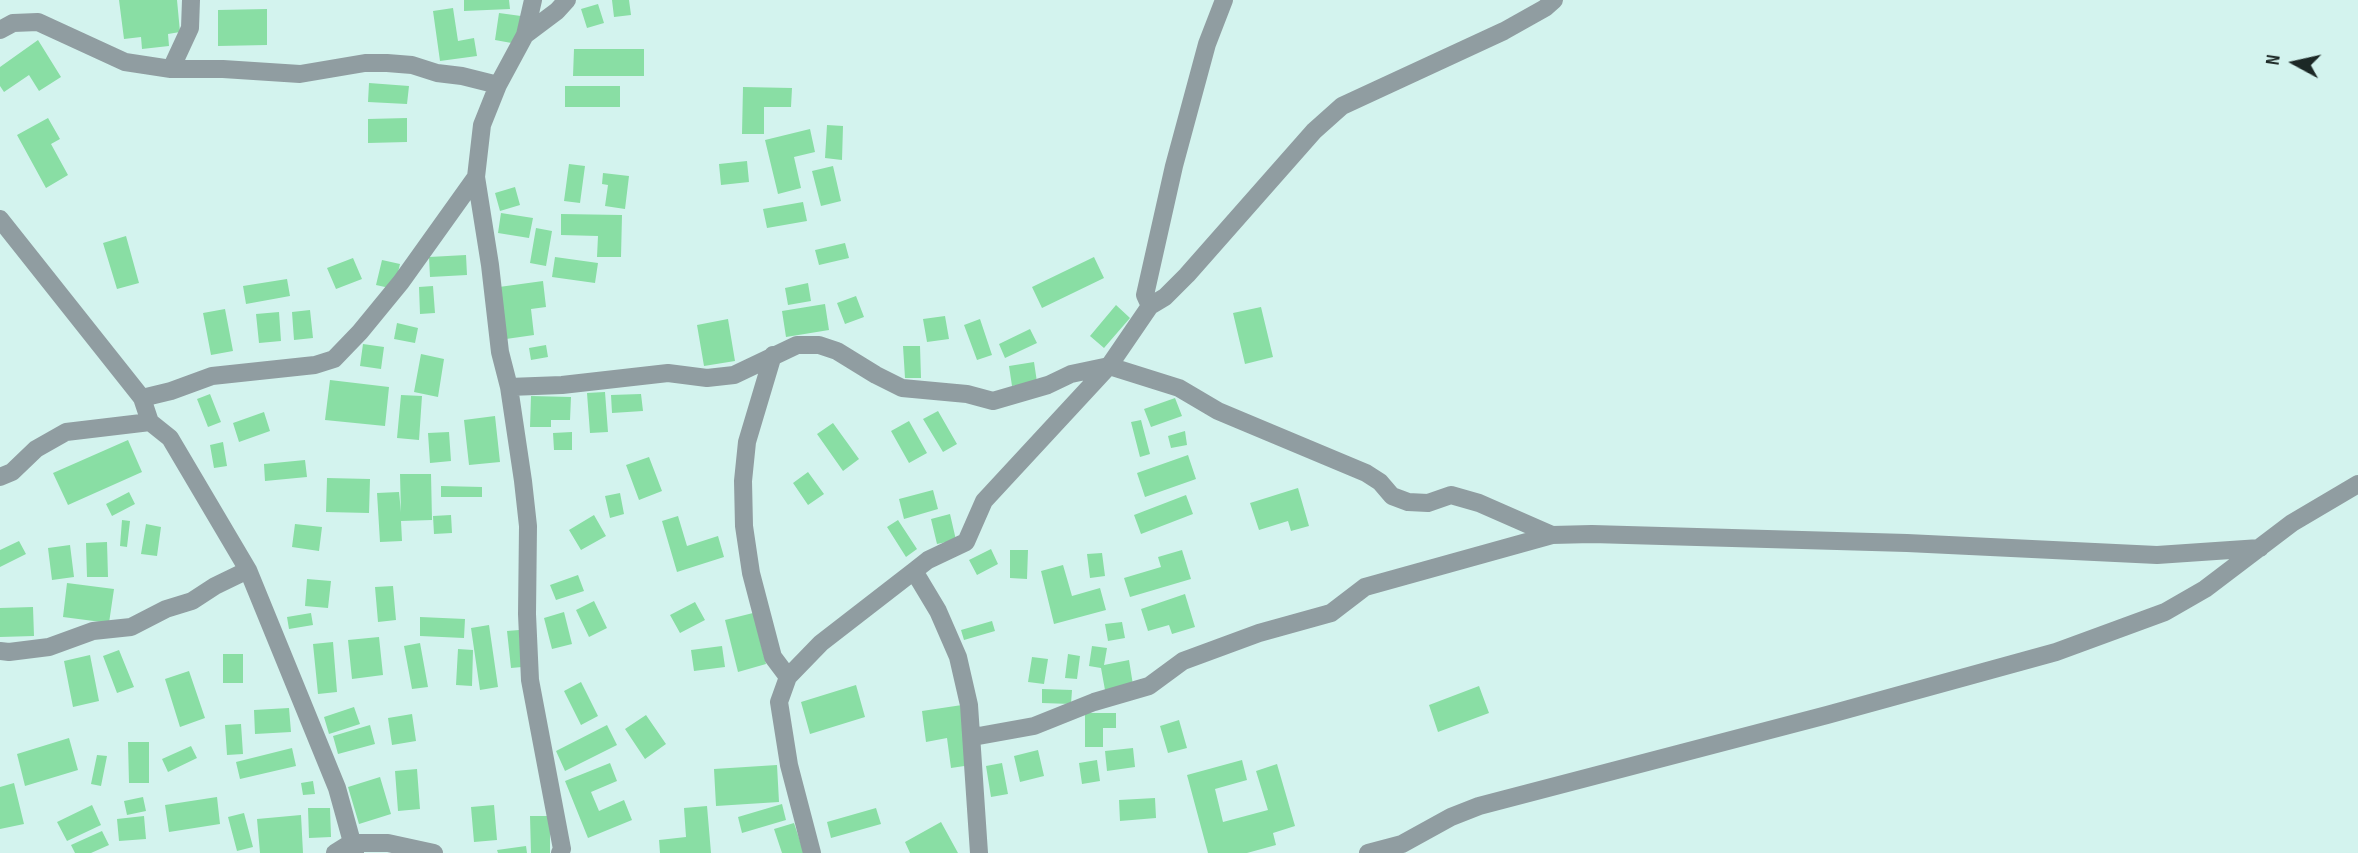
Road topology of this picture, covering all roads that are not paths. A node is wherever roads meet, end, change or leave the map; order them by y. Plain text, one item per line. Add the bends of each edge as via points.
1 (191, 0) edge
2 (533, 0) edge
3 (568, 0) edge
4 (1224, 0) edge
5 (1555, 0) edge
6 (0, 30) edge
7 (525, 35) junction
8 (170, 69) junction
9 (498, 85) junction
10 (477, 177) junction
11 (0, 219) edge
12 (1150, 306) junction
13 (773, 355) junction
14 (1109, 366) junction
15 (509, 387) junction
16 (142, 398) junction
17 (150, 422) junction
18 (0, 477) edge
19 (2358, 484) edge
20 (1552, 535) junction
21 (2260, 548) junction
22 (248, 570) junction
23 (914, 570) junction
24 (0, 651) edge
25 (788, 677) junction
26 (973, 737) junction
27 (353, 848) edge
28 (335, 853) edge
29 (434, 853) edge
30 (560, 853) edge
31 (812, 853) edge
32 (979, 853) edge
33 (1368, 853) edge

1 - 8 street via 190,28
2 - 7 street
3 - 7 street
4 - 12 street via 1207,44 1174,166 1145,295
5 - 12 street via 1504,31 1342,106 1314,131 1165,297
6 - 8 street via 13,23 38,22 125,62
7 - 9 street
8 - 9 street via 300,74 387,63
9 - 10 street via 482,125
10 - 15 street via 500,352
10 - 16 street via 401,282 334,359 212,376
11 - 16 street
12 - 14 street
13 - 14 street via 797,345 819,345 902,388 993,401
13 - 15 street via 734,375 707,379 668,373
13 - 25 street via 747,442 744,526 773,657
14 - 20 street via 1179,388 1218,411 1366,473 1392,496 1428,503 1451,495
14 - 23 street via 984,501 966,542
15 - 30 street via 528,526 530,680
16 - 17 street
17 - 18 street via 66,432
17 - 22 street via 170,438
19 - 21 street
20 - 21 street via 1908,543 2157,555
20 - 26 street via 1365,587 1331,613 1183,661 1149,686 1034,726
21 - 33 street via 2165,612 2056,652 1479,806 1402,844
22 - 24 street via 192,601 131,626 93,631 49,646
22 - 27 street via 337,788
23 - 25 street via 821,643
23 - 26 street via 958,657
25 - 31 street via 779,702 789,765
26 - 32 street
27 - 28 street
27 - 29 street via 388,843

